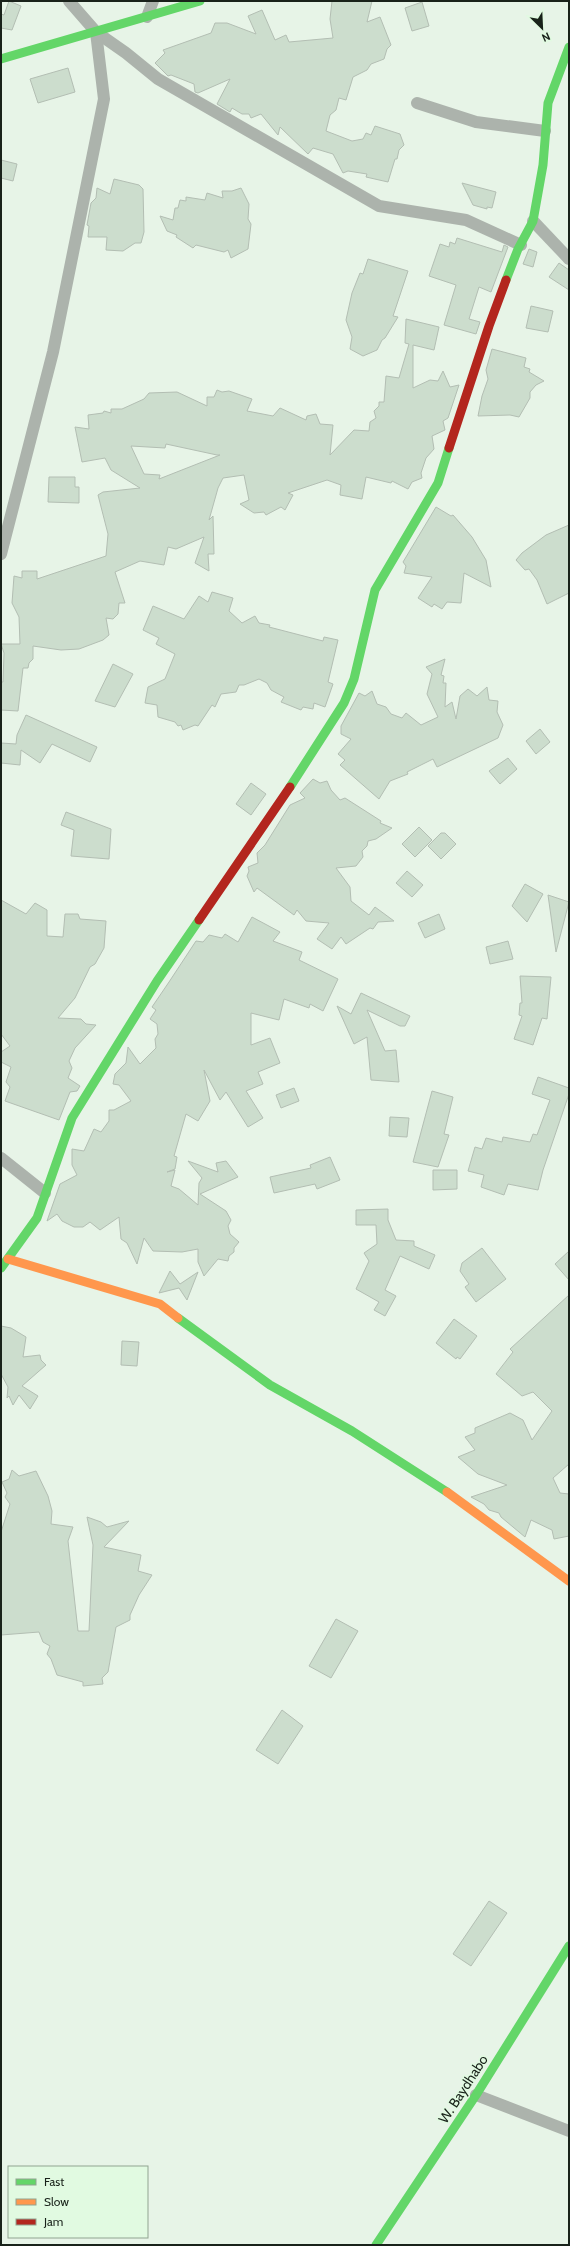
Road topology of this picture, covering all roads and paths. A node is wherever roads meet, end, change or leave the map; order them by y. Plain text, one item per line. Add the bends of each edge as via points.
1 (70, 1) edge
2 (153, 1) edge
3 (200, 1) edge
4 (147, 17) junction
5 (96, 32) junction
6 (569, 47) edge
7 (1, 59) edge
8 (417, 103) dead end
9 (545, 132) junction
10 (533, 221) junction
11 (521, 245) junction
12 (569, 259) edge
13 (1, 554) edge
14 (1, 1158) edge
15 (45, 1194) junction
16 (8, 1259) junction
17 (1, 1268) edge
18 (569, 1581) edge
19 (569, 1946) edge
20 (476, 2095) junction
21 (569, 2131) edge
22 (376, 2245) edge

1 - 5 street
2 - 4 street
3 - 4 street
4 - 5 street
5 - 7 street
5 - 11 street via 158,79 379,206 466,220
5 - 13 street via 104,99 53,352
6 - 9 street via 548,103
8 - 9 street via 476,122
9 - 10 street
10 - 11 street
10 - 12 street
11 - 15 street via 488,326 438,483 375,590 354,679 344,703 286,793 157,981 72,1118
14 - 15 street
15 - 16 street via 37,1218
16 - 17 street
16 - 18 street via 160,1304 270,1385 352,1431 440,1487
19 - 20 street, W. Baydhabo
20 - 21 street
20 - 22 street, W. Baydhabo

